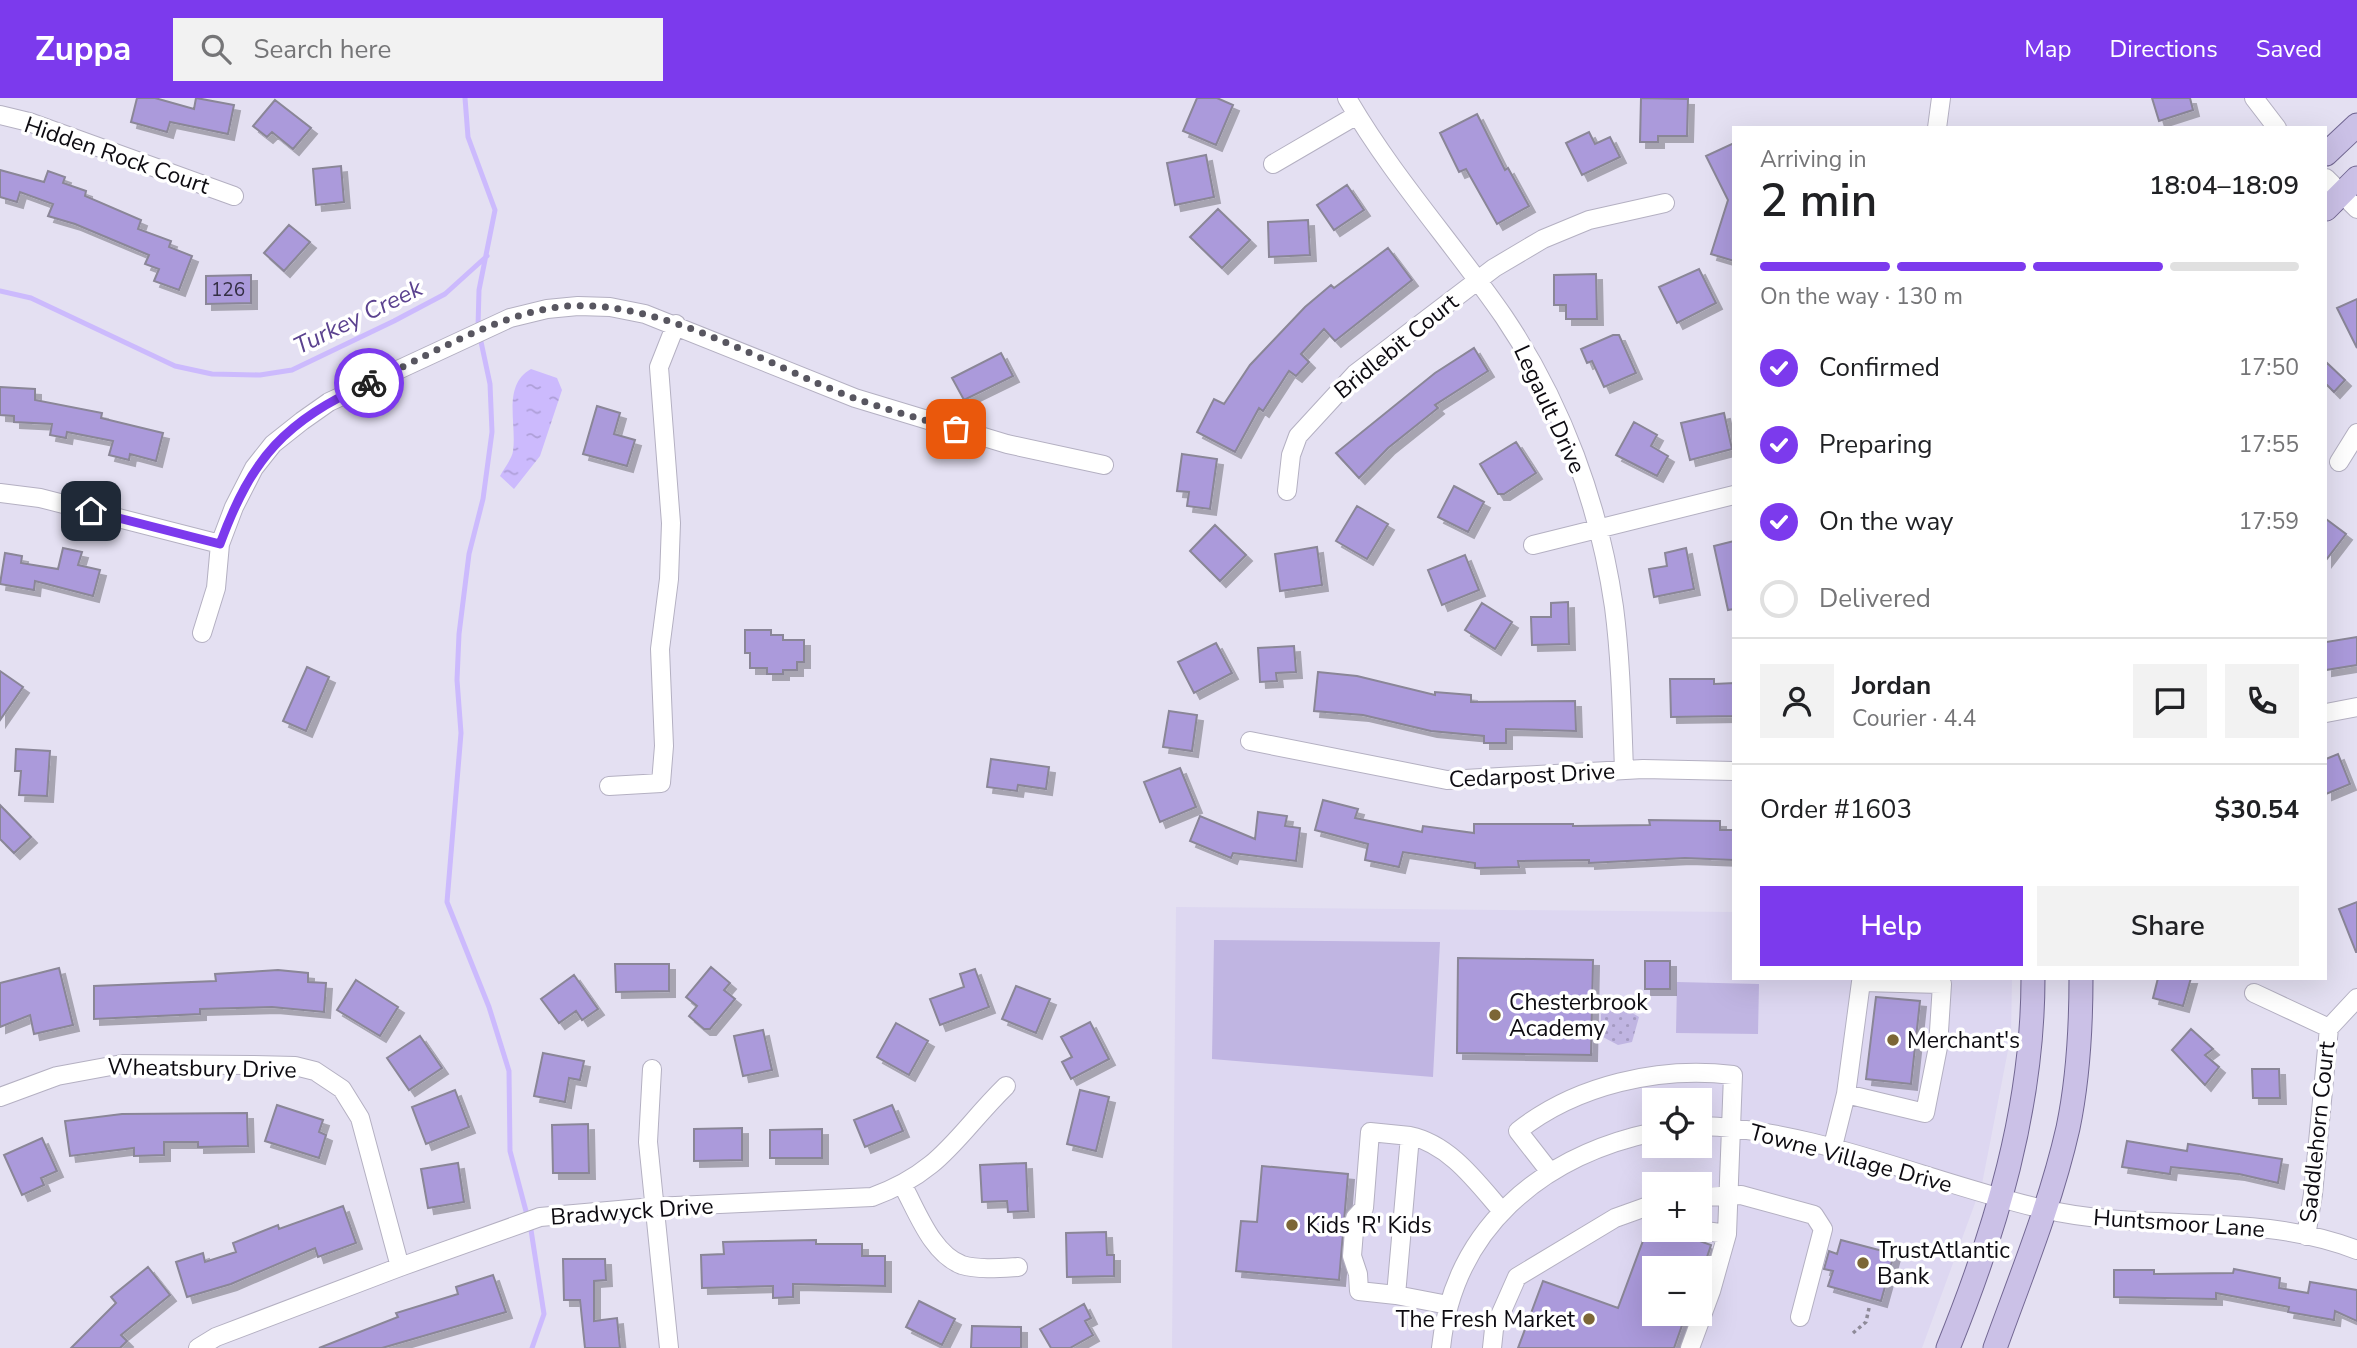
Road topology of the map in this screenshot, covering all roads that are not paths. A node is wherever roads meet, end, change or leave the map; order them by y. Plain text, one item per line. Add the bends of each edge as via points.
1 (1347, 98) edge
2 (1941, 98) edge
3 (2254, 98) edge
4 (0, 115) edge
5 (1357, 115) junction
6 (2357, 125) edge
7 (1937, 126) edge
8 (2275, 126) edge
9 (2327, 153) edge
10 (1273, 164) dead end
11 (234, 196) dead end
12 (1665, 203) dead end
13 (1478, 281) junction
14 (676, 324) junction
15 (2357, 433) edge
16 (2339, 463) dead end
17 (1104, 465) dead end
18 (1287, 491) dead end
19 (0, 493) edge
20 (1732, 496) edge
21 (1598, 529) junction
22 (220, 544) junction
23 (1533, 545) dead end
24 (202, 633) dead end
25 (2357, 707) edge
26 (2327, 713) edge
27 (1250, 741) dead end
28 (1624, 770) junction
29 (1732, 771) edge
30 (608, 786) dead end
31 (2033, 980) edge
32 (2081, 980) edge
33 (2254, 993) dead end
34 (2357, 998) edge
35 (2329, 1028) junction
36 (652, 1069) dead end
37 (1006, 1086) dead end
38 (1846, 1094) junction
39 (0, 1097) edge
40 (1712, 1126) edge
41 (1730, 1127) junction
42 (1642, 1135) edge
43 (1409, 1136) junction
44 (1832, 1150) junction
45 (1550, 1172) junction
46 (903, 1186) junction
47 (1727, 1194) junction
48 (1712, 1196) edge
49 (2001, 1197) junction
50 (653, 1207) junction
51 (1501, 1210) junction
52 (2044, 1210) junction
53 (1642, 1211) edge
54 (1712, 1232) edge
55 (1727, 1234) junction
56 (2306, 1236) junction
57 (2357, 1250) edge
58 (400, 1267) junction
59 (1018, 1267) dead end
60 (1396, 1295) junction
61 (1448, 1305) junction
62 (1800, 1317) dead end
63 (198, 1348) edge
64 (669, 1348) edge
65 (1441, 1348) edge
66 (1492, 1348) edge
67 (1690, 1348) edge
68 (1948, 1348) edge
69 (1995, 1348) edge

1 - 5 street, Legault Drive
2 - 7 street
3 - 8 street
4 - 11 street, Hidden Rock Court
5 - 10 street
5 - 13 street, Legault Drive
6 - 9 main road
12 - 13 street, Bridlebit Court via 1619,211 1566,228
13 - 18 street, Bridlebit Court via 1329,398 1298,436
13 - 21 street, Legault Drive via 1532,363 1556,411
14 - 17 street via 855,398 1007,444
14 - 22 street via 610,307 547,309 510,318 329,402 273,444 254,468
14 - 30 street via 659,367 671,523 660,649 661,783
15 - 16 street
19 - 22 street via 40,498
20 - 21 street
21 - 23 street
21 - 28 street, Legault Drive via 1614,606
22 - 24 street via 216,588
25 - 26 street
27 - 28 street, Cedarpost Drive via 1447,780
28 - 29 street, Cedarpost Drive
31 - 49 main road via 2028,1071
32 - 52 main road via 2081,1026 2068,1127
33 - 35 street
34 - 35 street
35 - 56 street, Saddlehorn Court
36 - 50 street via 648,1142
37 - 46 street, Bradwyck Drive via 930,1169
38 - 38 street via 1925,1113 1938,1047 1941,984 1861,982
38 - 44 street
39 - 58 street, Wheatsbury Drive via 57,1076 122,1064 295,1066 315,1071 342,1089 360,1118
40 - 41 street, Towne Village Drive
41 - 44 street, Towne Village Drive
41 - 45 street via 1733,1075 1706,1072 1623,1082 1576,1097 1518,1132
41 - 47 street
42 - 45 street via 1605,1145
43 - 51 street via 1425,1139 1452,1157
43 - 60 street
43 - 60 street via 1370,1132 1364,1208 1355,1218 1352,1256 1359,1291
44 - 49 street, Towne Village Drive
45 - 51 street
46 - 50 street, Bradwyck Drive via 846,1200
46 - 59 street via 930,1235 949,1257 963,1265
47 - 48 street
47 - 55 street
47 - 62 street via 1814,1215 1823,1229
49 - 52 street, Huntsmoor Lane
49 - 68 main road
50 - 58 street, Bradwyck Drive via 540,1217
50 - 64 street
51 - 61 street via 1472,1250
52 - 56 street, Huntsmoor Lane via 2097,1218 2283,1230
52 - 69 main road
53 - 66 street via 1615,1218 1517,1277 1494,1329
54 - 55 street
55 - 67 street
56 - 57 street, Huntsmoor Lane
58 - 63 street, Bradwyck Drive via 216,1337
60 - 61 street
61 - 65 street

